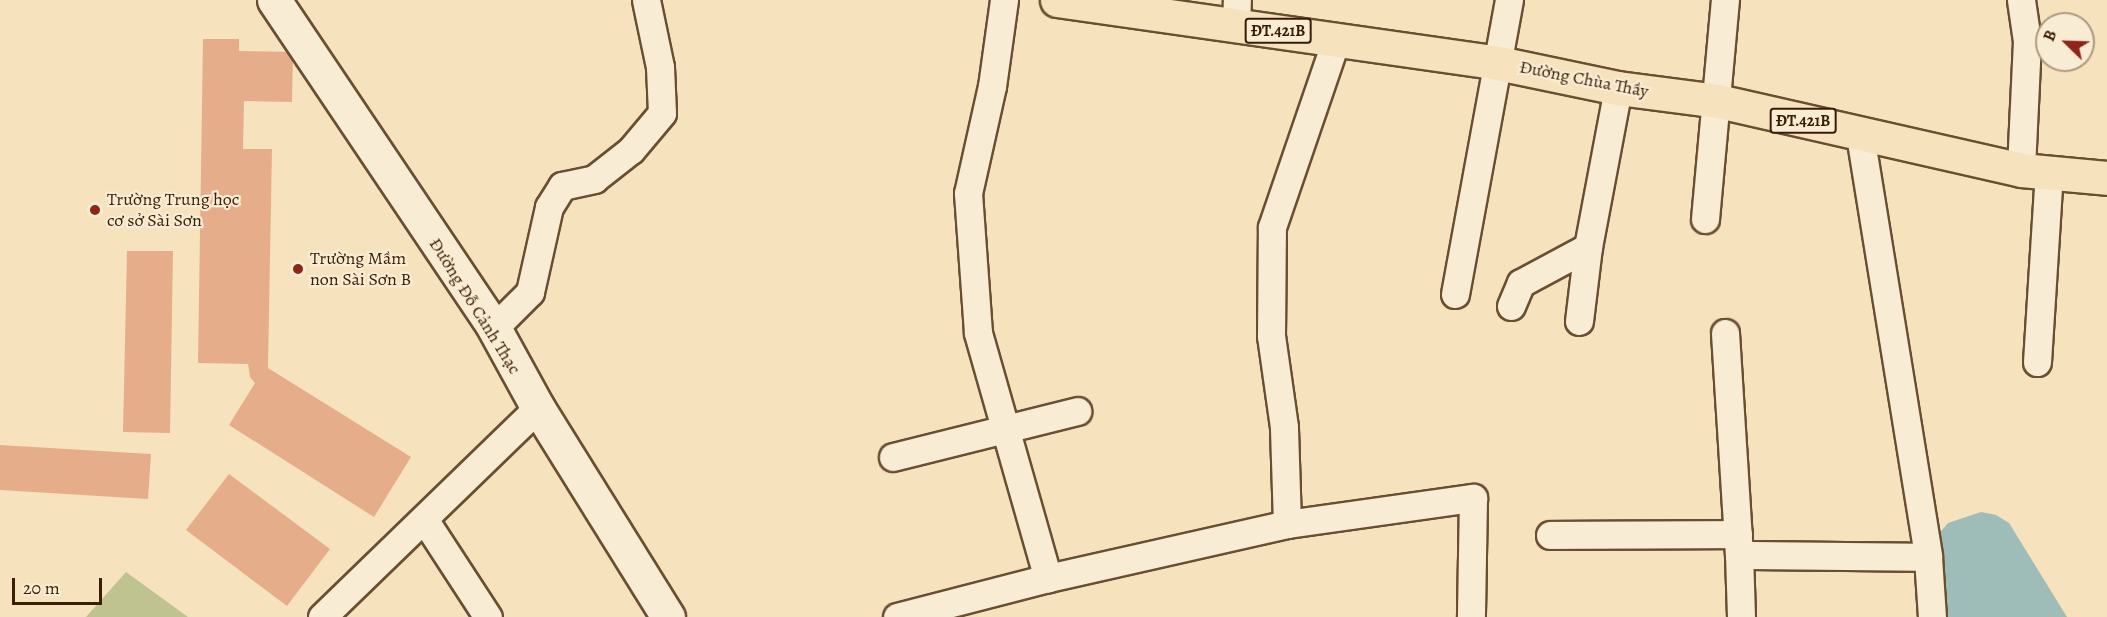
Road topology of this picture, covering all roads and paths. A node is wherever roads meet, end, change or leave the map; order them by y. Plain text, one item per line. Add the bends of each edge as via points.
1 (274, 0) edge
2 (646, 0) edge
3 (1004, 0) edge
4 (1057, 0) edge
5 (1509, 0) edge
6 (1725, 0) edge
7 (2021, 0) edge
8 (1236, 12) edge
9 (1336, 40) junction
10 (1498, 63) junction
11 (1617, 88) junction
12 (1718, 101) junction
13 (1860, 135) junction
14 (2035, 171) junction
15 (2107, 178) edge
16 (1705, 219) dead end
17 (1588, 248) junction
18 (1455, 294) dead end
19 (1511, 306) dead end
20 (1579, 321) dead end
21 (494, 328) junction
22 (1725, 333) dead end
23 (2037, 362) dead end
24 (538, 408) junction
25 (1077, 411) dead end
26 (1004, 429) junction
27 (893, 457) dead end
28 (424, 519) junction
29 (1287, 524) junction
30 (1550, 535) dead end
31 (1739, 545) junction
32 (1928, 557) junction
33 (1048, 578) junction
34 (322, 617) edge
35 (488, 617) edge
36 (668, 617) edge
37 (897, 617) edge
38 (1471, 617) edge
39 (1741, 617) edge
40 (1932, 617) edge

1 - 21 street, Đường Đỗ Cảnh Thạc
2 - 21 street via 660,67 662,113 631,150 594,179 562,186 549,207 530,292
3 - 26 street via 992,86 968,193 978,333
4 - 8 main road, Đường Chùa Thầy / ĐT.421B
5 - 10 street
6 - 12 street
7 - 14 street
8 - 9 main road, Đường Chùa Thầy / ĐT.421B
9 - 10 main road, Đường Chùa Thầy / ĐT.421B
9 - 29 street via 1272,227 1271,336 1284,427
10 - 11 main road, Đường Chùa Thầy / ĐT.421B
10 - 18 street
11 - 12 main road, Đường Chùa Thầy / ĐT.421B
11 - 17 street
12 - 13 main road, Đường Chùa Thầy / ĐT.421B
12 - 16 street
13 - 14 main road, Đường Chùa Thầy / ĐT.421B
13 - 32 street
14 - 15 main road, Đường Chùa Thầy / ĐT.421B
14 - 23 street
17 - 19 street via 1521,283
17 - 20 street
21 - 24 street, Đường Đỗ Cảnh Thạc
22 - 31 street
24 - 28 street
24 - 36 street, Đường Đỗ Cảnh Thạc
25 - 26 street
26 - 27 street
26 - 33 street
28 - 34 street
28 - 35 street
29 - 33 street
29 - 38 street via 1473,498
30 - 31 street
31 - 32 street
31 - 39 street
32 - 40 street
33 - 37 street

